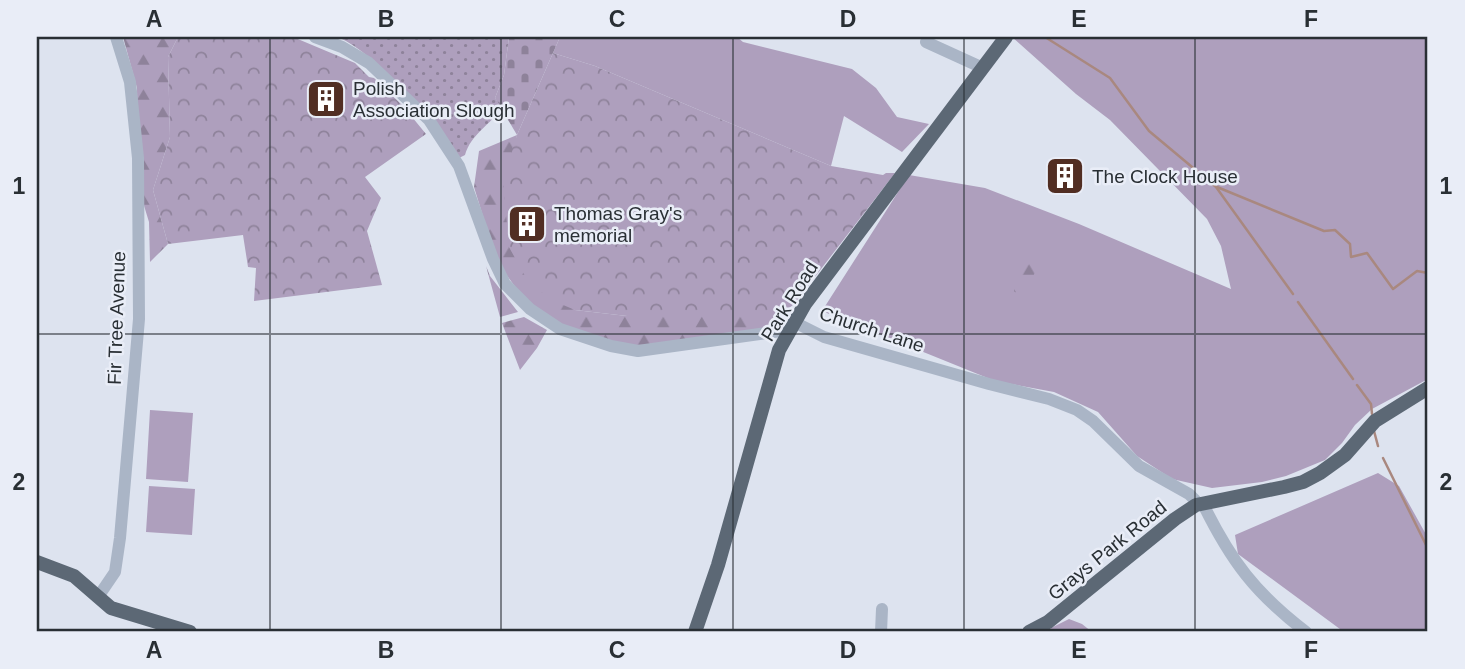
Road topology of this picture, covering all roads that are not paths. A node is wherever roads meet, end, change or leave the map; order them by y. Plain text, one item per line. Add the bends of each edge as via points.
1 (116, 37) edge
2 (315, 37) edge
3 (1006, 37) edge
4 (926, 42) dead end
5 (983, 68) junction
6 (793, 326) junction
7 (1428, 388) edge
8 (1199, 504) junction
9 (37, 562) edge
10 (97, 597) junction
11 (882, 609) dead end
12 (190, 632) edge
13 (695, 632) edge
14 (881, 632) edge
15 (1029, 632) edge
16 (1306, 632) edge

1 - 10 street, Fir Tree Avenue via 130,82 138,158 139,319 115,572
2 - 6 street, Church Lane via 369,63 429,120 459,166 505,284 530,309 560,329 638,351
3 - 5 main road, Park Road
4 - 5 street
5 - 6 main road, Park Road
6 - 8 street, Church Lane via 1077,410 1139,466
6 - 13 main road, Park Road via 779,350
7 - 8 main road, Grays Park Road via 1375,421 1345,455 1303,482
8 - 15 main road, Grays Park Road
8 - 16 street via 1254,587
9 - 10 main road via 74,576
10 - 12 main road via 111,608
11 - 14 street

